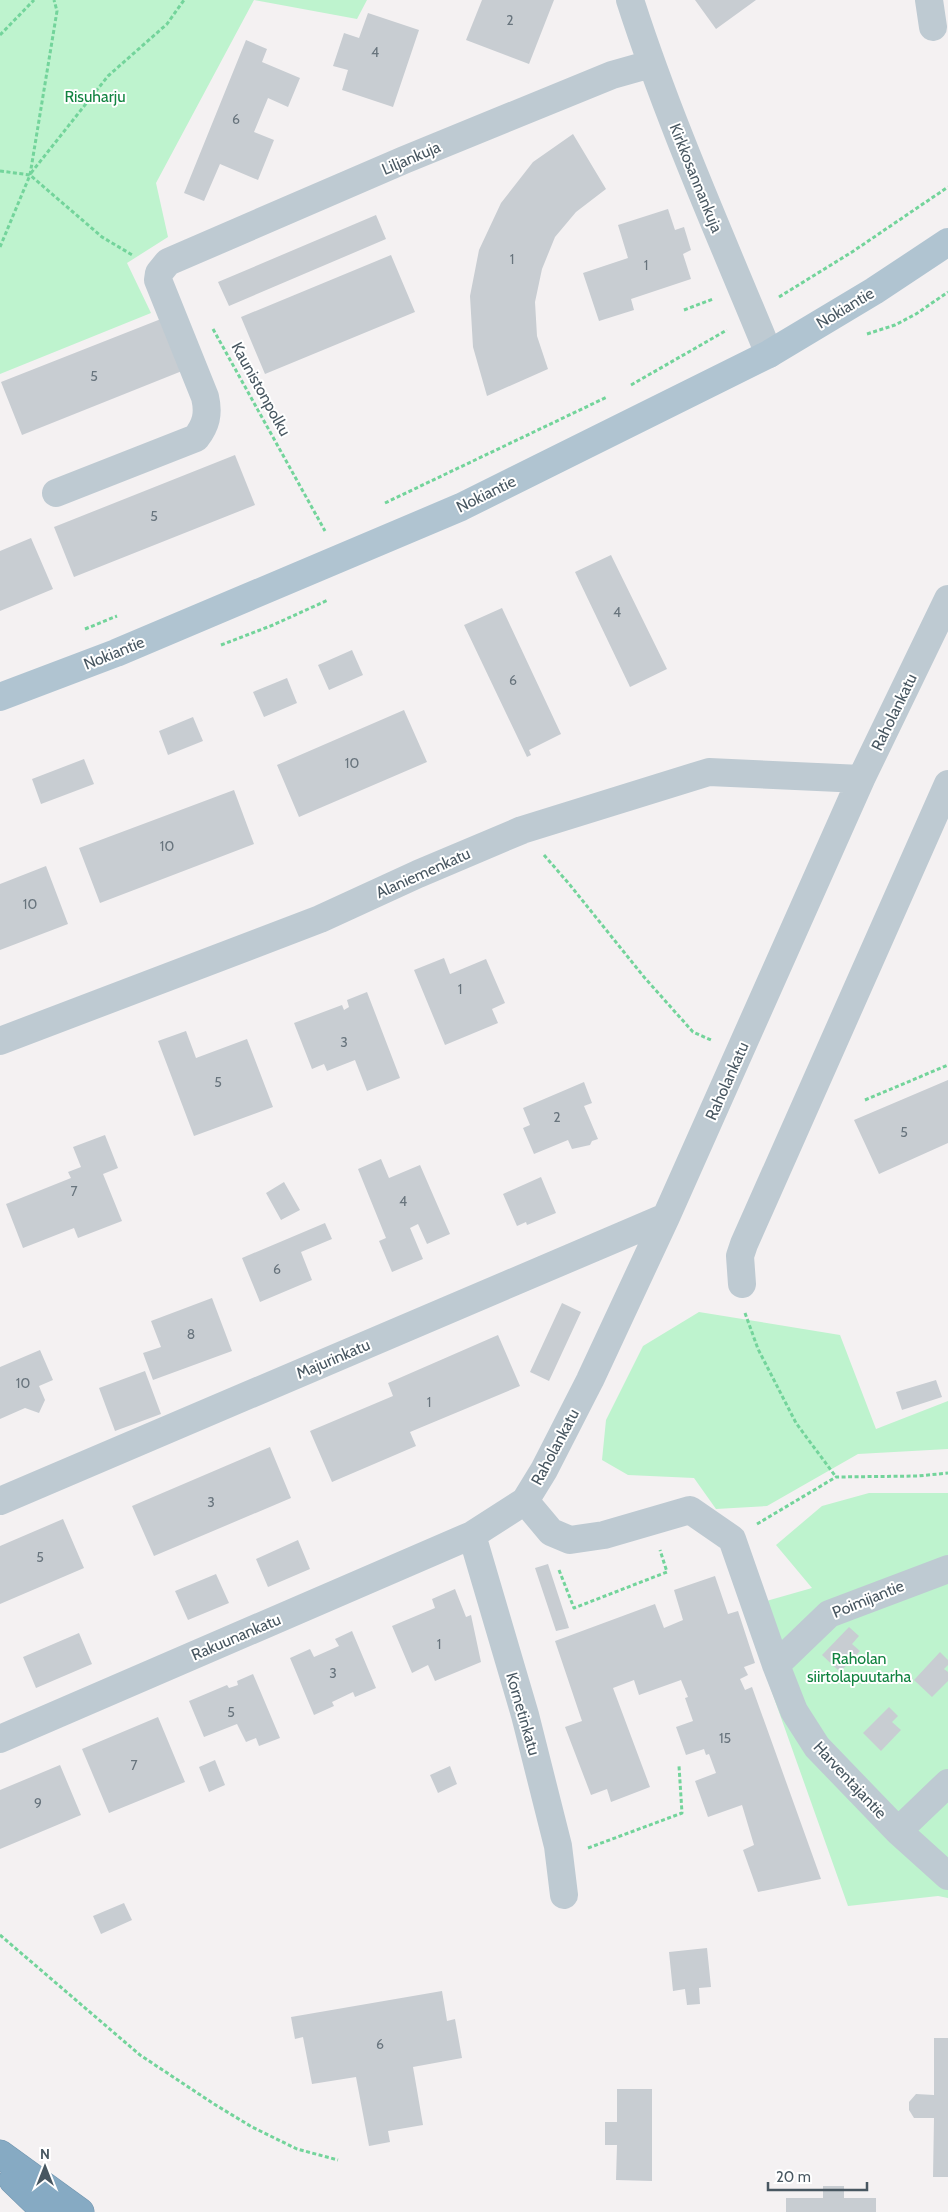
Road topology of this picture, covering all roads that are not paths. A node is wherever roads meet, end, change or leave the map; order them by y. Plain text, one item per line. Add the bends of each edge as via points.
1 (630, 0) edge
2 (929, 0) edge
3 (933, 27) dead end
4 (651, 64) junction
5 (948, 242) edge
6 (769, 354) junction
7 (56, 493) dead end
8 (948, 599) edge
9 (0, 697) edge
10 (861, 779) junction
11 (948, 784) edge
12 (0, 1041) edge
13 (666, 1218) junction
14 (742, 1284) road end
15 (0, 1501) edge
16 (525, 1502) junction
17 (472, 1536) junction
18 (948, 1569) edge
19 (776, 1665) junction
20 (0, 1739) edge
21 (948, 1783) edge
22 (898, 1831) junction
23 (948, 1876) edge
24 (564, 1895) dead end
25 (0, 2154) edge
26 (0, 2168) edge
27 (46, 2212) edge
28 (80, 2212) edge

1 - 4 street, Kirkkosannankuja
2 - 3 street
4 - 6 street, Kirkkosannankuja
4 - 7 street, Liljankuja via 612,75 171,260 159,273 158,280 205,397 207,413 204,427 196,438
5 - 6 main road, Nokiantie
6 - 9 main road, Nokiantie via 461,507 116,653
8 - 10 street, Raholankatu
10 - 12 street, Alaniemenkatu via 709,772 522,830 320,919
10 - 13 street, Raholankatu
11 - 14 street via 744,1244 740,1256
13 - 15 street, Majurinkatu
13 - 16 street, Raholankatu via 586,1388
16 - 17 street, Raholankatu
16 - 19 street, Harventajantie via 551,1532 570,1540 604,1535 690,1510 732,1539
17 - 20 street, Rakuunankatu
17 - 24 street, Kornetinkatu via 525,1715 558,1846
18 - 19 street, Poimijantie via 829,1614
19 - 22 street, Harventajantie via 794,1711 817,1747
21 - 22 street
22 - 23 street, Harventajantie
25 - 28 highway
26 - 27 highway

